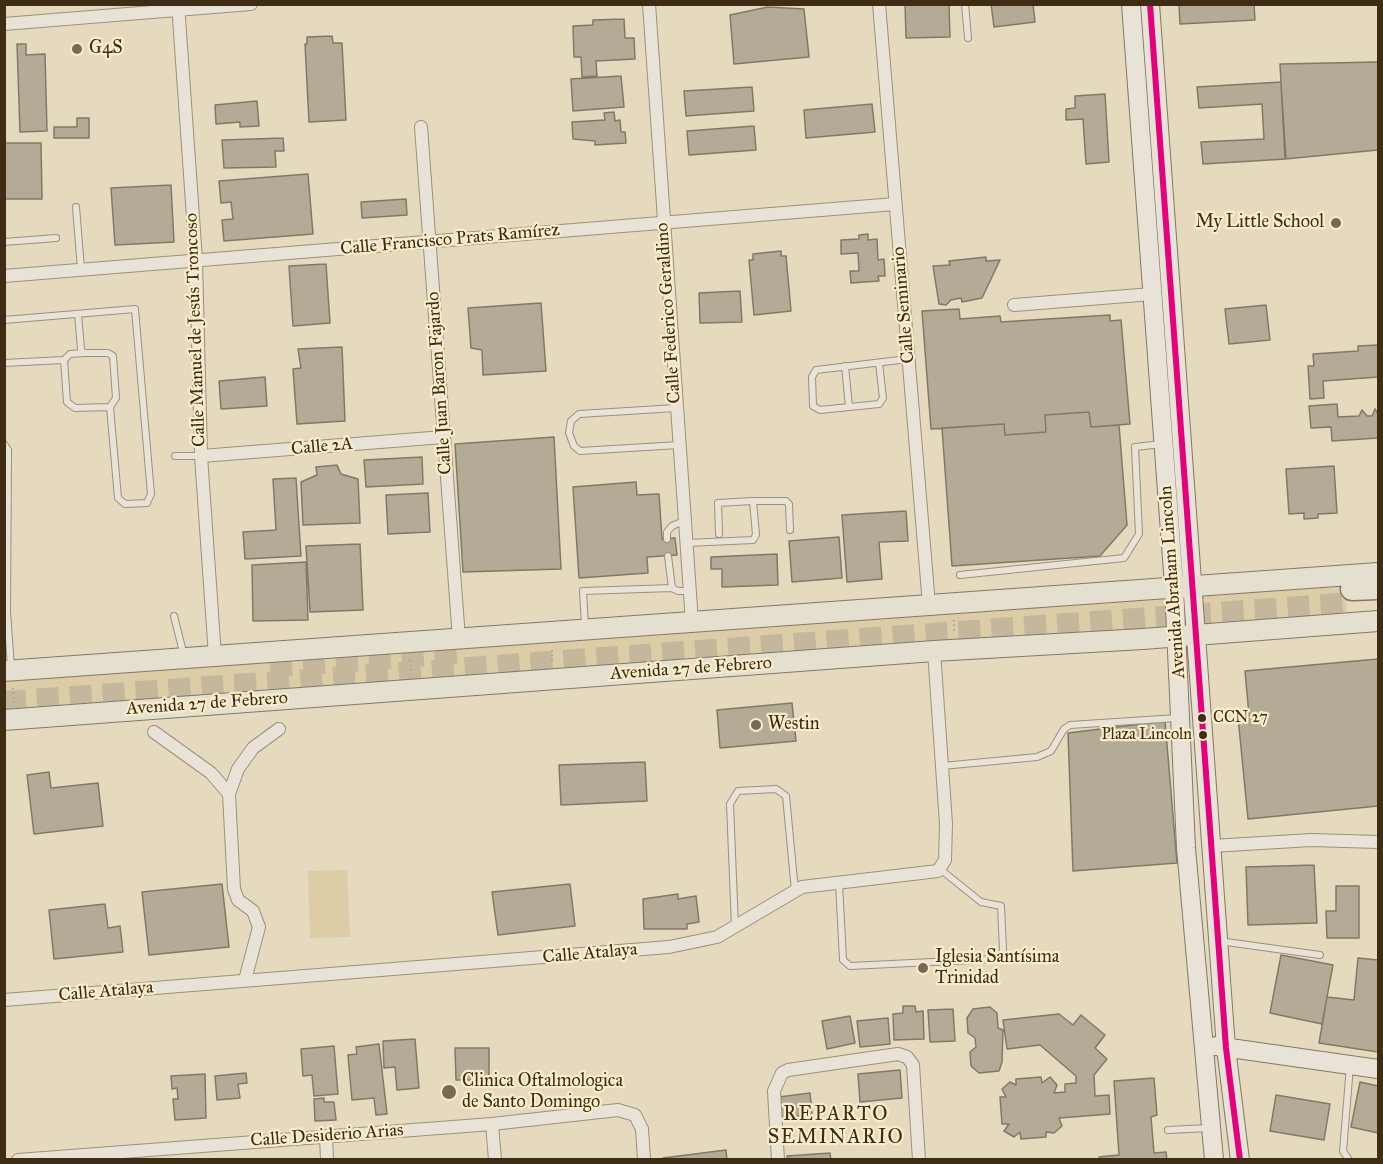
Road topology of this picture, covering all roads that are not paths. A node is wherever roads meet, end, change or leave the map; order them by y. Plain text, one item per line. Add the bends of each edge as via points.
1 (251, 4) edge
2 (649, 4) edge
3 (879, 4) edge
4 (965, 4) edge
5 (1131, 4) edge
6 (1150, 4) edge
7 (178, 7) edge
8 (4, 24) edge
9 (968, 38) dead end
10 (421, 128) dead end
11 (895, 204) junction
12 (76, 207) dead end
13 (663, 222) junction
14 (56, 238) dead end
15 (4, 242) edge
16 (429, 242) junction
17 (196, 260) junction
18 (81, 269) junction
19 (4, 276) edge
20 (1152, 294) junction
21 (1014, 305) dead end
22 (78, 314) junction
23 (4, 320) edge
24 (83, 352) junction
25 (908, 359) junction
26 (64, 360) junction
27 (4, 363) edge
28 (879, 363) junction
29 (845, 366) junction
30 (110, 406) junction
31 (849, 407) junction
32 (676, 408) junction
33 (444, 437) junction
34 (4, 444) edge
35 (1164, 444) junction
36 (679, 445) junction
37 (175, 456) dead end
38 (201, 456) junction
39 (753, 501) junction
40 (684, 521) junction
41 (790, 530) dead end
42 (719, 534) dead end
43 (667, 539) dead end
44 (686, 543) junction
45 (669, 555) dead end
46 (1378, 573) edge
47 (960, 575) dead end
48 (1184, 586) junction
49 (672, 588) junction
50 (1378, 588) edge
51 (690, 591) junction
52 (1378, 602) edge
53 (929, 604) junction
54 (174, 616) dead end
55 (1378, 621) edge
56 (692, 622) junction
57 (585, 629) junction
58 (1187, 636) junction
59 (459, 639) junction
60 (934, 651) junction
61 (215, 656) junction
62 (185, 658) junction
63 (8, 671) edge
64 (1180, 718) junction
65 (10, 720) edge
66 (279, 729) dead end
67 (154, 732) dead end
68 (942, 766) junction
69 (230, 794) junction
70 (1378, 842) edge
71 (1212, 846) junction
72 (940, 869) junction
73 (839, 882) junction
74 (795, 891) junction
75 (735, 927) junction
76 (1219, 941) junction
77 (1320, 955) dead end
78 (245, 980) junction
79 (4, 1000) edge
80 (1205, 1044) junction
81 (1226, 1048) junction
82 (1351, 1065) junction
83 (1378, 1069) edge
84 (492, 1124) junction
85 (1212, 1128) junction
86 (1168, 1130) dead end
87 (326, 1136) junction
88 (130, 1156) edge
89 (18, 1160) edge
90 (327, 1160) edge
91 (495, 1160) edge
92 (644, 1160) edge
93 (778, 1160) edge
94 (919, 1160) edge
95 (1214, 1160) edge
96 (1240, 1160) edge
97 (1349, 1160) edge

1 - 7 street
2 - 13 street, Calle Federico Geraldino
3 - 11 street, Calle Seminario
4 - 9 lane
5 - 20 main road, Avenida Abraham Lincoln
6 - 48 main road, Avenida Abraham Lincoln
7 - 8 street
7 - 17 street, Calle Manuel de Jesús Troncoso
10 - 16 street, Calle Juan Baron Fajardo
11 - 13 street, Calle Francisco Prats Ramírez
11 - 25 street, Calle Seminario
12 - 18 lane
13 - 16 street, Calle Francisco Prats Ramírez
13 - 32 street, Calle Federico Geraldino
14 - 15 lane
16 - 17 street, Calle Francisco Prats Ramírez
16 - 33 street, Calle Juan Baron Fajardo
17 - 18 street, Calle Francisco Prats Ramírez
17 - 38 street, Calle Manuel de Jesús Troncoso
18 - 19 street, Calle Francisco Prats Ramírez
20 - 21 street
20 - 35 main road, Avenida Abraham Lincoln
22 - 23 lane
22 - 24 lane
22 - 30 lane via 135,309 151,494 147,503 125,504 118,498
24 - 26 lane via 70,354
24 - 30 lane via 113,356 116,398
25 - 28 lane
25 - 53 street, Calle Seminario
26 - 27 lane
26 - 30 lane via 70,405
28 - 29 lane
28 - 31 lane via 881,402
29 - 31 lane
29 - 31 lane via 813,373 813,406 820,410
32 - 36 street, Calle Federico Geraldino
32 - 36 lane via 579,414 571,421 569,433 573,446 580,451
33 - 38 street, Calle 2A
33 - 59 street, Calle Juan Baron Fajardo
34 - 63 lane via 8,450
35 - 47 lane via 1135,447 1139,534 1124,558
35 - 48 main road, Avenida Abraham Lincoln
36 - 40 street, Calle Federico Geraldino
37 - 38 lane
38 - 61 street, Calle Manuel de Jesús Troncoso
39 - 41 lane via 786,501
39 - 42 lane via 718,503
39 - 44 lane via 753,540
40 - 43 lane via 672,526
40 - 44 street, Calle Federico Geraldino
44 - 51 street, Calle Federico Geraldino
45 - 49 lane
46 - 48 main road
48 - 53 main road
48 - 58 main road, Avenida Abraham Lincoln
49 - 51 lane
49 - 57 lane via 583,591
50 - 52 highway via 1352,596
51 - 56 street, Calle Federico Geraldino
53 - 56 main road
54 - 62 lane
55 - 58 main road, Avenida 27 de Febrero
56 - 57 main road
57 - 59 main road
58 - 60 main road, Avenida 27 de Febrero
58 - 64 main road, Avenida Abraham Lincoln
58 - 71 main road, Avenida Abraham Lincoln
59 - 61 main road
60 - 65 main road, Avenida 27 de Febrero
60 - 68 street
61 - 62 main road
62 - 63 main road
64 - 68 lane via 1070,725 1051,751 1037,757
64 - 80 main road, Avenida Abraham Lincoln via 1186,848
66 - 69 street via 253,748 238,769
67 - 69 street via 211,773
68 - 72 street via 945,860
69 - 78 street via 234,889 238,900 253,911 260,927
70 - 71 street via 1311,840
71 - 76 main road, Avenida Abraham Lincoln
72 - 73 street, Calle Atalaya
72 - 73 lane via 981,902 1001,906 1000,956 850,966 843,960
73 - 74 street, Calle Atalaya via 819,883
74 - 75 street, Calle Atalaya
74 - 75 lane via 786,796 776,789 738,791 730,804
75 - 78 street, Calle Atalaya via 703,942 669,947
76 - 77 lane
76 - 81 main road, Avenida Abraham Lincoln
78 - 79 street, Calle Atalaya
80 - 81 main road
80 - 85 main road, Avenida Abraham Lincoln
81 - 82 main road
81 - 96 main road, Avenida Abraham Lincoln
82 - 83 main road
82 - 97 lane via 1343,1151
84 - 87 street, Calle Desiderio Arias
84 - 91 street
84 - 92 street, Calle Desiderio Arias via 618,1110 635,1115 642,1129
85 - 86 lane
85 - 95 main road, Avenida Abraham Lincoln
87 - 88 street, Calle Desiderio Arias
87 - 90 street
88 - 89 street, Calle Desiderio Arias
93 - 94 street via 774,1091 782,1073 898,1054 913,1065

